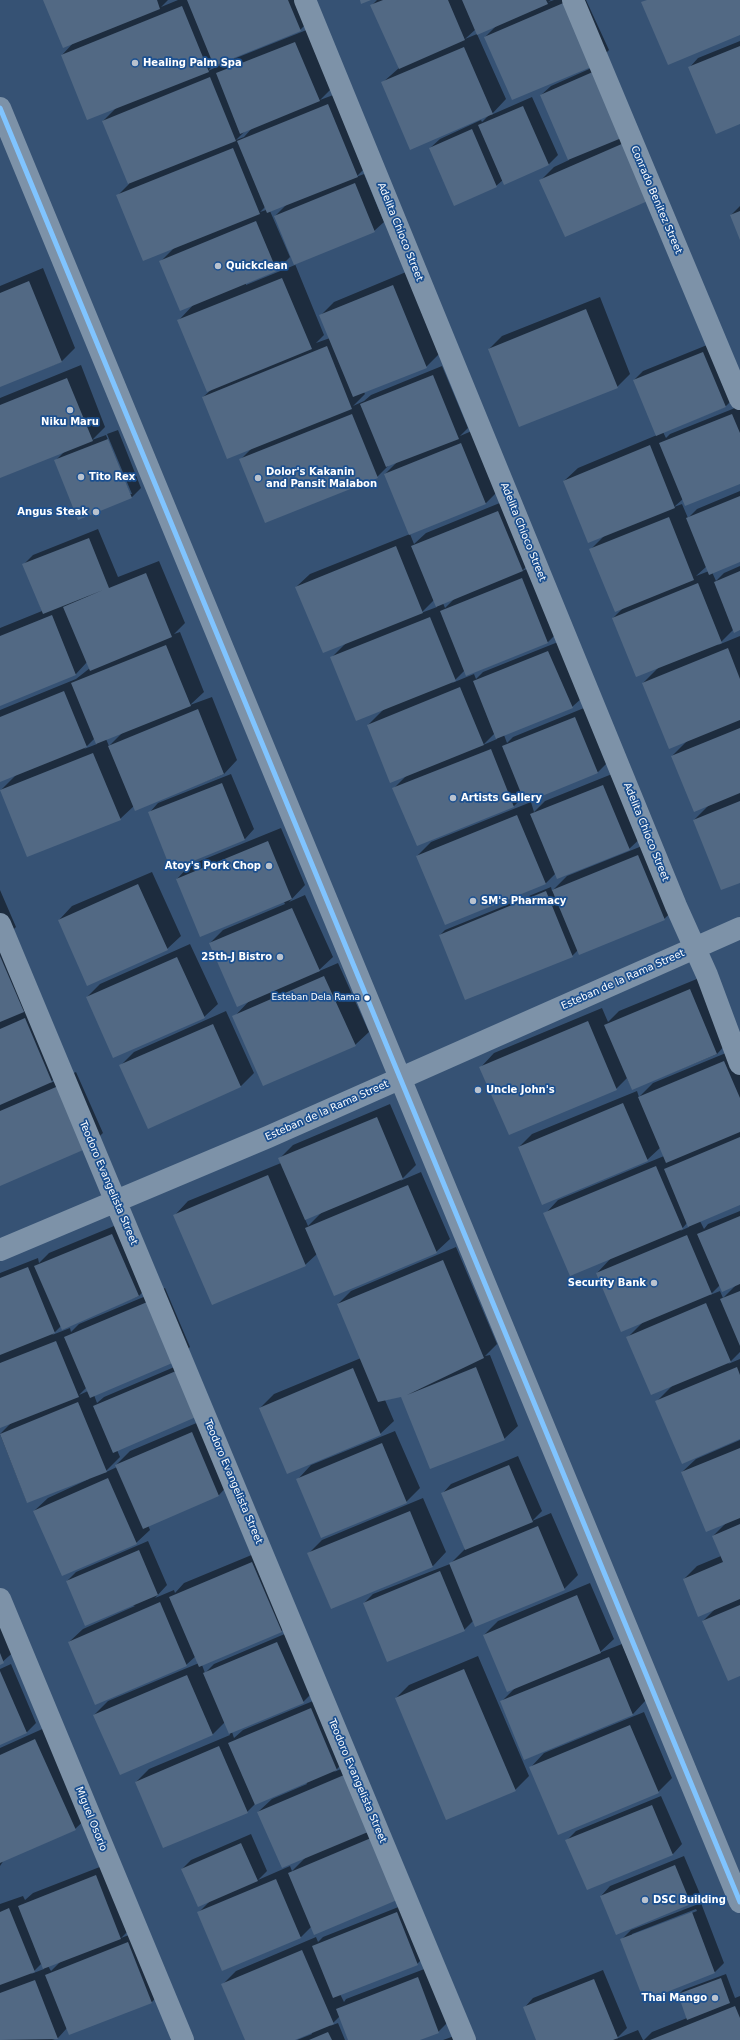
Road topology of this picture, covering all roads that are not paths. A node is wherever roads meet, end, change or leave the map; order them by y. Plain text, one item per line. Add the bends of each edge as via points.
1 (305, 0) edge
2 (573, 0) edge
3 (0, 108) edge
4 (740, 399) edge
5 (0, 924) edge
6 (740, 928) edge
7 (696, 948) junction
8 (740, 1064) edge
9 (400, 1079) junction
10 (116, 1202) junction
11 (0, 1250) edge
12 (0, 1599) edge
13 (740, 1902) edge
14 (183, 2040) edge
15 (465, 2040) edge

1 - 7 street, Adelita Chioco Street via 676,906
2 - 4 street, Conrado Benitez Street
3 - 9 street
5 - 10 street, Teodoro Evangelista Street
6 - 7 street, Esteban de la Rama Street
7 - 8 street, Adelita Chioco Street
7 - 9 street, Esteban de la Rama Street
9 - 10 street, Esteban de la Rama Street
9 - 13 street
10 - 11 street, Esteban de la Rama Street
10 - 15 street, Teodoro Evangelista Street
12 - 14 street, Miguel Osorio

